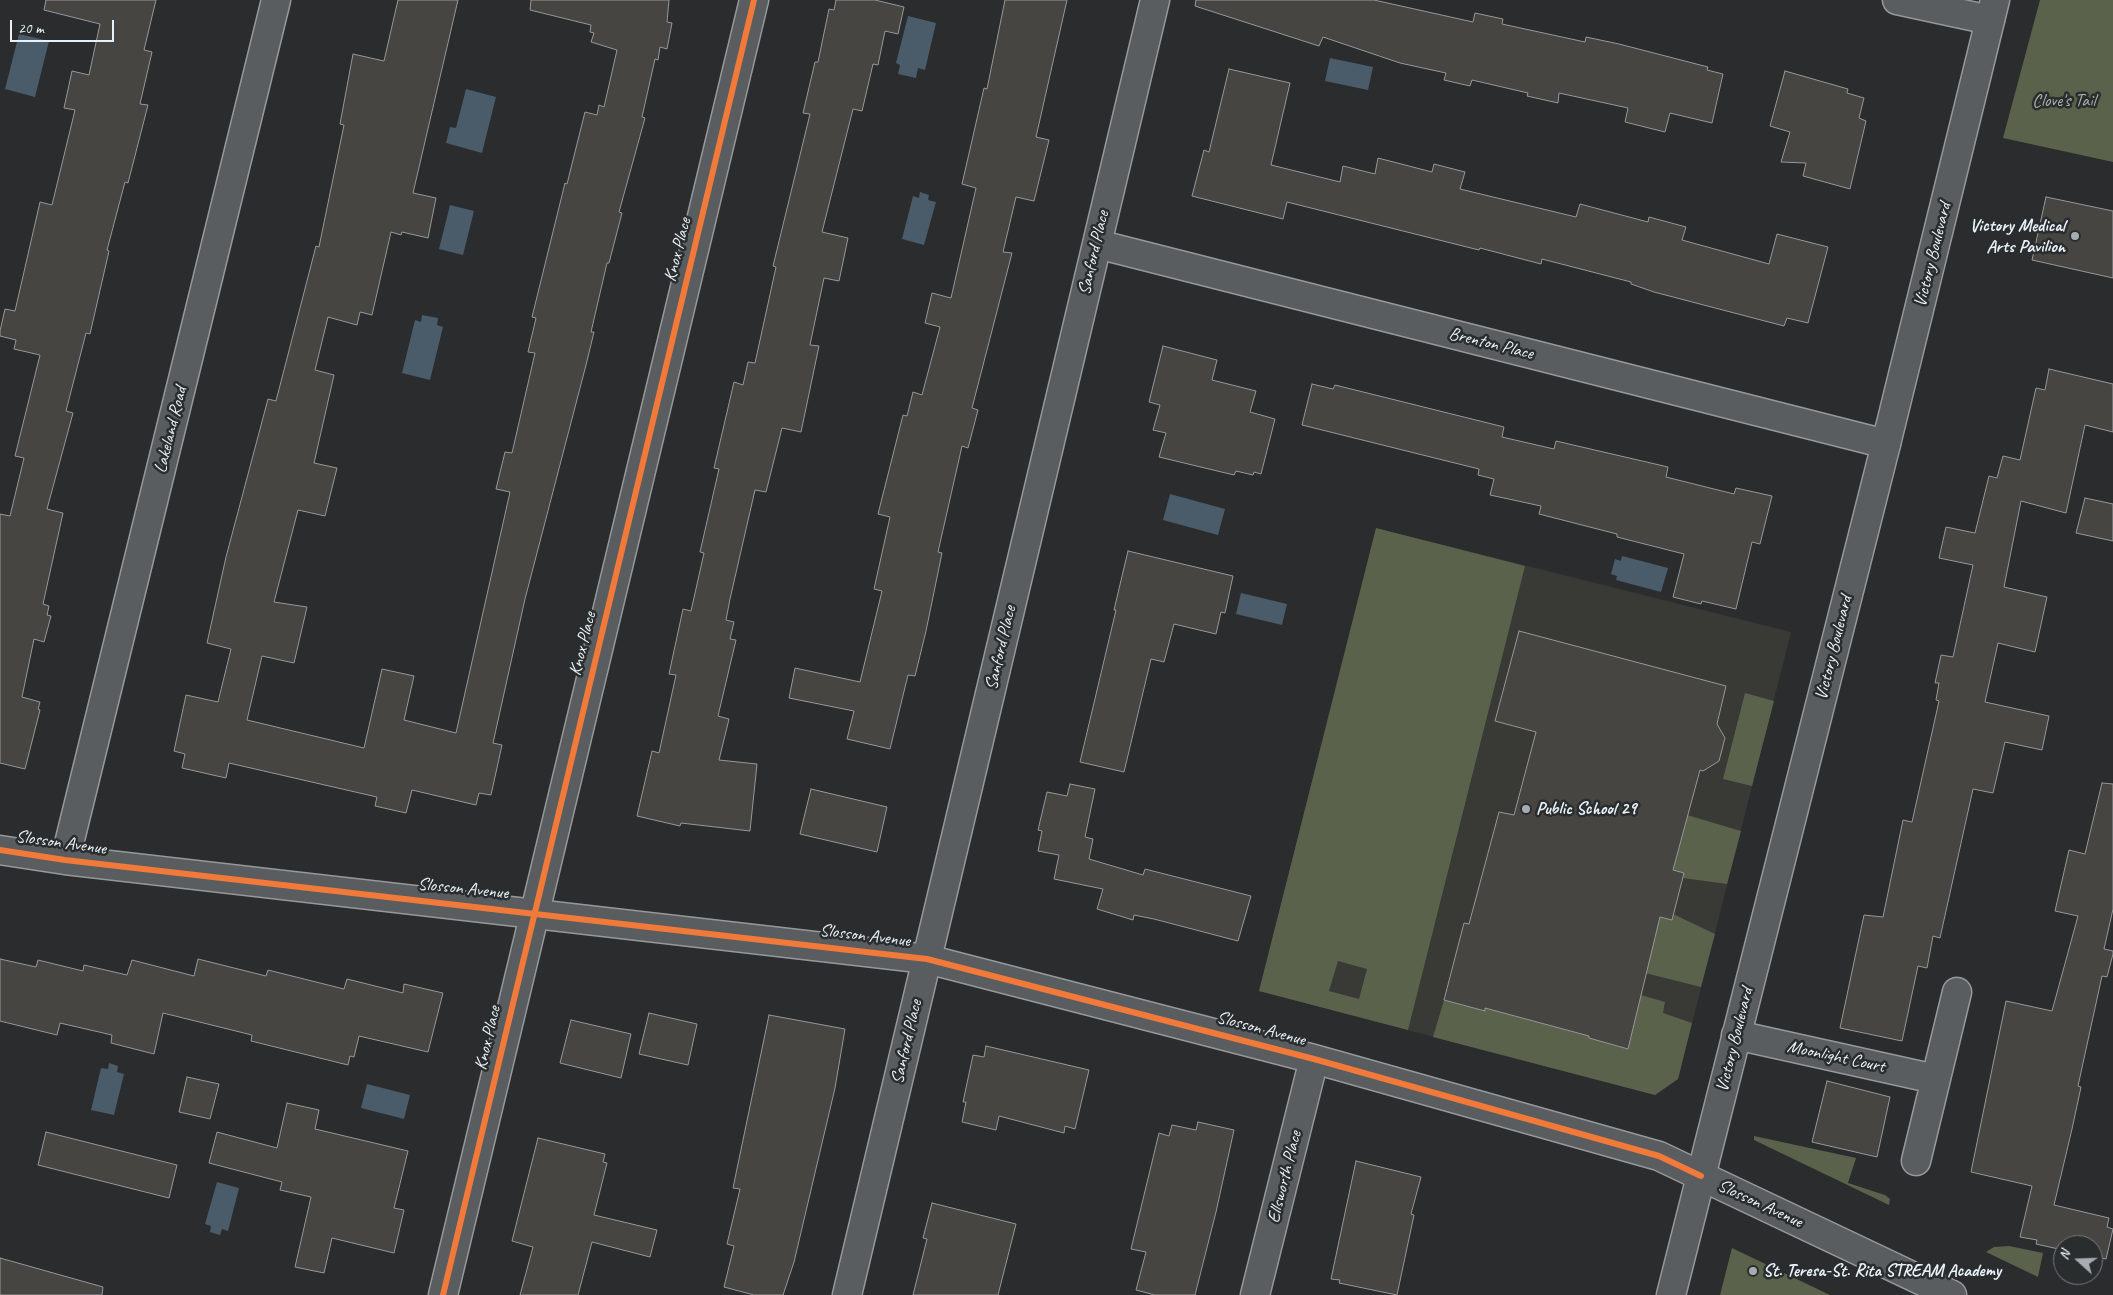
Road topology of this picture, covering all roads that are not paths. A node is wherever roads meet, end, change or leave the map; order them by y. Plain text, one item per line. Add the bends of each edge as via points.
1 (276, 0) edge
2 (754, 0) edge
3 (1155, 0) edge
4 (1897, 0) edge
5 (1992, 10) edge
6 (1096, 244) junction
7 (1886, 444) junction
8 (0, 850) edge
9 (65, 860) junction
10 (533, 912) junction
11 (927, 958) junction
12 (1957, 992) dead end
13 (1736, 1035) junction
14 (1314, 1059) junction
15 (1935, 1078) junction
16 (1916, 1161) dead end
17 (1702, 1176) junction
18 (443, 1295) edge
19 (847, 1295) edge
20 (1256, 1295) edge
21 (1671, 1295) edge
22 (1952, 1295) edge

1 - 9 street, Lakeland Road
2 - 10 street, Knox Place
3 - 6 street, Sanford Place
4 - 5 street
5 - 7 street, Victory Boulevard
6 - 7 street, Brenton Place
6 - 11 street, Sanford Place
7 - 13 street, Victory Boulevard
8 - 9 street, Slosson Avenue
9 - 10 street, Slosson Avenue
10 - 11 street, Slosson Avenue
10 - 18 street, Knox Place
11 - 14 street, Slosson Avenue
11 - 19 street, Sanford Place
12 - 15 street
13 - 15 street, Moonlight Court
13 - 17 street, Victory Boulevard
14 - 17 street, Slosson Avenue via 1659,1156
14 - 20 street, Ellsworth Place
15 - 16 street
17 - 21 street, Victory Boulevard
17 - 22 street, Slosson Avenue

